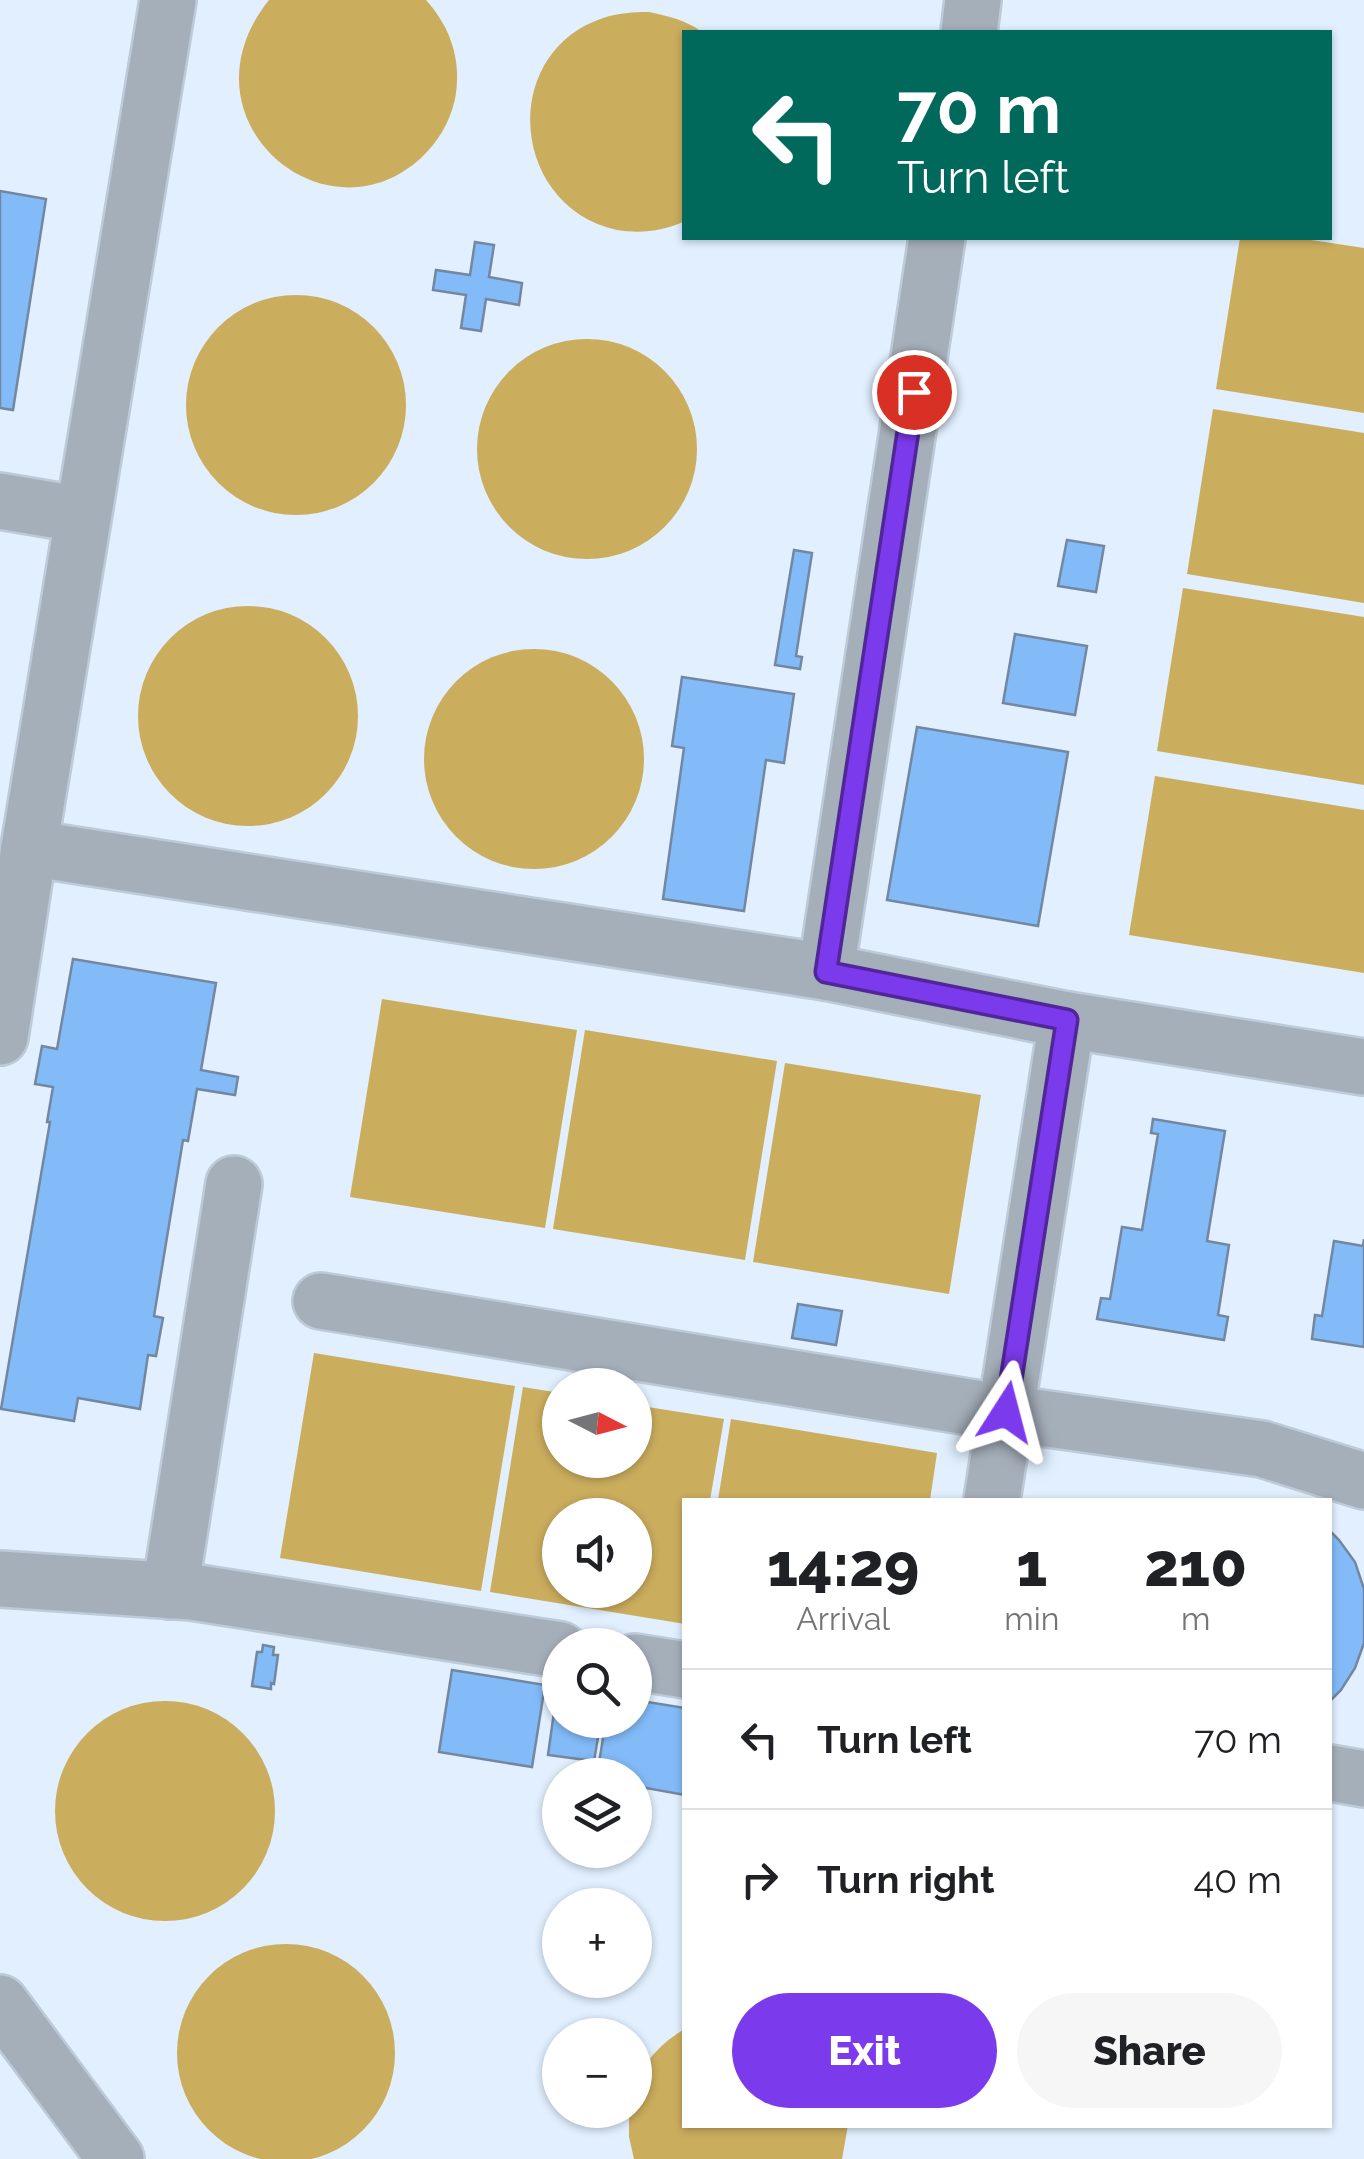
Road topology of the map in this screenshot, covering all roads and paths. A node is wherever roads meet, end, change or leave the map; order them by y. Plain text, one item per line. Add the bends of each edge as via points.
1 (168, 0) edge
2 (974, 0) edge
3 (968, 30) edge
4 (937, 240) edge
5 (0, 500) edge
6 (84, 516) junction
7 (17, 873) edge
8 (826, 972) junction
9 (1067, 1020) junction
10 (0, 1036) edge
11 (1364, 1067) edge
12 (234, 1184) dead end
13 (321, 1301) dead end
14 (1006, 1412) junction
15 (1364, 1481) edge
16 (992, 1498) edge
17 (0, 1579) edge
18 (170, 1591) junction
19 (542, 1647) edge
20 (652, 1665) edge
21 (682, 1670) edge
22 (1332, 1773) edge
23 (1364, 1779) edge
24 (0, 2003) edge
25 (103, 2154) edge

1 - 6 lane
2 - 3 lane
4 - 8 lane
5 - 6 lane
6 - 7 lane
7 - 8 lane
7 - 10 lane
8 - 9 lane
9 - 11 lane
9 - 14 lane
12 - 18 lane
13 - 14 lane
14 - 15 lane via 1262,1449
14 - 16 lane
17 - 18 lane
18 - 19 lane
20 - 21 lane
22 - 23 lane
24 - 25 lane

